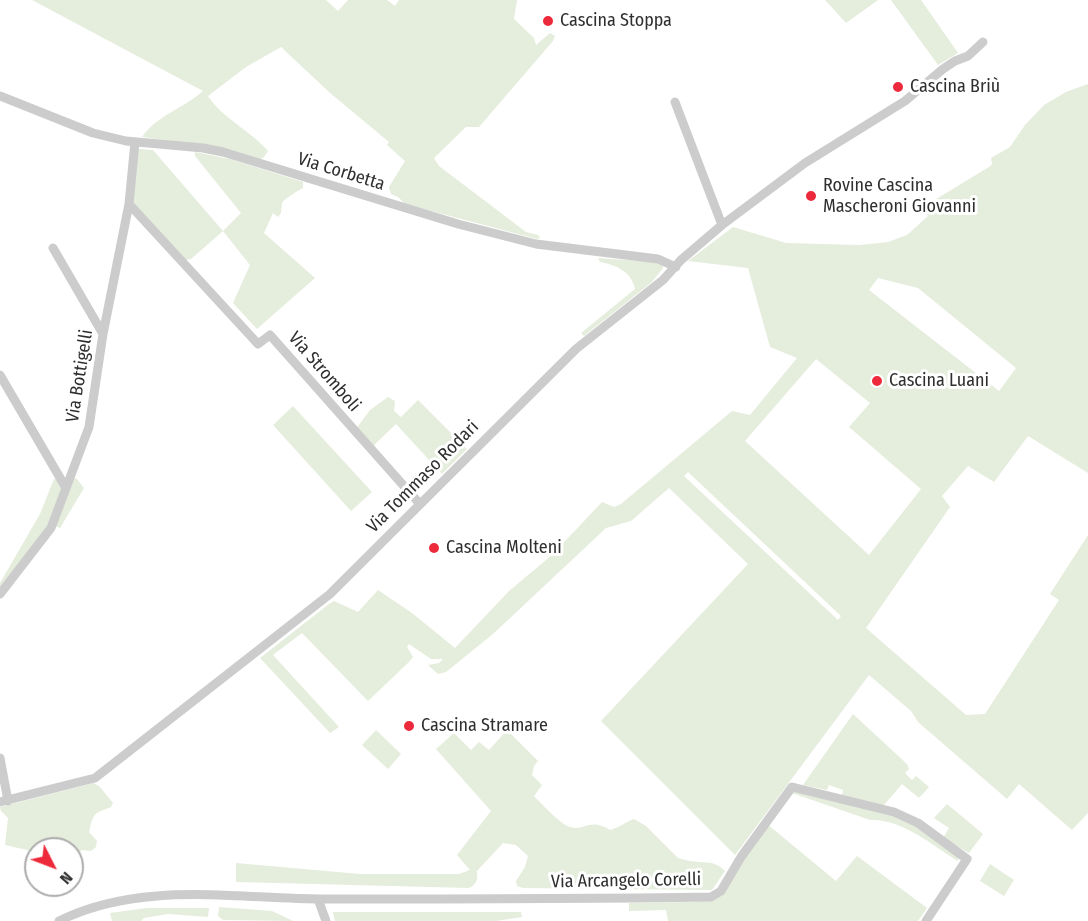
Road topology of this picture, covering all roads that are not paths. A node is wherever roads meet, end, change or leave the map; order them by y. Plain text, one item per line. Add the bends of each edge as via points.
1 (983, 42) dead end
2 (0, 96) edge
3 (675, 102) dead end
4 (135, 142) junction
5 (129, 204) junction
6 (722, 225) junction
7 (53, 248) dead end
8 (676, 267) junction
9 (103, 334) junction
10 (0, 375) edge
11 (66, 488) junction
12 (419, 503) junction
13 (0, 594) edge
14 (0, 758) edge
15 (4, 801) edge
16 (318, 899) junction
17 (59, 921) edge
18 (326, 921) edge
19 (926, 921) edge

1 - 6 street, Via Tommaso Rodari via 896,107 805,164
2 - 4 street, Via Corbetta via 84,130
3 - 6 street
4 - 5 street, Via Bottigelli
4 - 8 street, Via Corbetta via 223,152 536,244 661,260
5 - 9 street, Via Bottigelli
5 - 12 street, Via Stromboli via 258,344 270,335 286,351
6 - 8 street, Via Tommaso Rodari
7 - 9 street
8 - 12 street, Via Tommaso Rodari via 576,349
9 - 11 street, Via Bottigelli via 89,428
10 - 11 street
11 - 13 street, Via Bottigelli via 51,528
12 - 15 street, Via Tommaso Rodari via 330,594 95,778
14 - 15 street
16 - 17 street via 152,897 81,910
16 - 18 street
16 - 19 street, Via Arcangelo Corelli via 711,897 721,891 792,787 894,812 918,823 967,859

